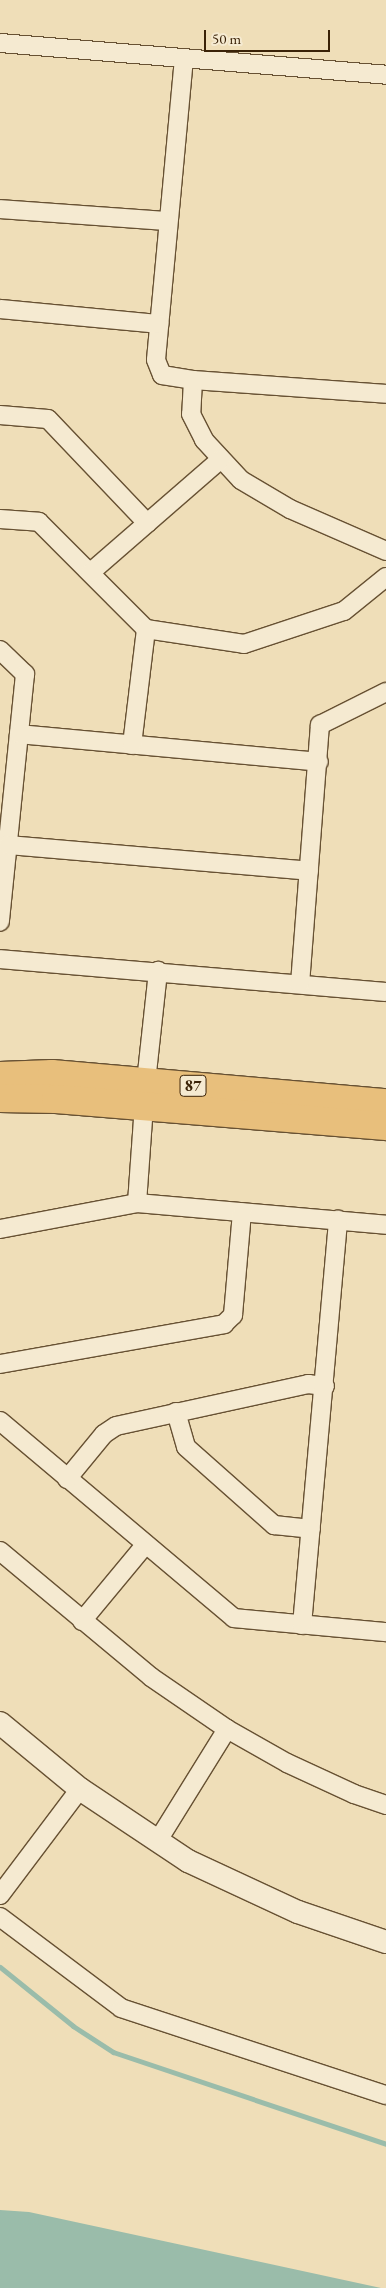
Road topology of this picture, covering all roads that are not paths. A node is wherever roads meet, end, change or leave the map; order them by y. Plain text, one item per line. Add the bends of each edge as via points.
1 (0, 43) edge
2 (184, 58) junction
3 (386, 75) edge
4 (0, 209) edge
5 (168, 220) junction
6 (0, 309) edge
7 (159, 324) junction
8 (193, 380) junction
9 (386, 394) edge
10 (0, 415) edge
11 (221, 459) junction
12 (0, 518) edge
13 (147, 523) junction
14 (386, 551) edge
15 (91, 572) junction
16 (386, 577) edge
17 (146, 629) junction
18 (0, 650) edge
19 (386, 692) edge
20 (19, 734) junction
21 (132, 745) junction
22 (319, 762) junction
23 (8, 845) junction
24 (310, 871) junction
25 (0, 922) edge
26 (0, 959) edge
27 (158, 971) junction
28 (300, 984) junction
29 (386, 992) edge
30 (0, 1076) edge
31 (145, 1094) junction
32 (0, 1098) edge
33 (386, 1103) edge
34 (386, 1126) edge
35 (137, 1203) junction
36 (242, 1212) junction
37 (338, 1220) junction
38 (386, 1225) edge
39 (0, 1229) edge
40 (0, 1364) edge
41 (325, 1386) junction
42 (176, 1412) junction
43 (0, 1420) edge
44 (67, 1479) junction
45 (311, 1529) junction
46 (145, 1545) junction
47 (0, 1552) edge
48 (82, 1621) junction
49 (302, 1625) junction
50 (386, 1632) edge
51 (0, 1723) edge
52 (227, 1729) junction
53 (80, 1789) junction
54 (386, 1805) edge
55 (157, 1842) junction
56 (0, 1895) edge
57 (0, 1916) edge
58 (386, 1942) edge
59 (386, 2095) edge

1 - 2 street
2 - 3 street
2 - 5 street
4 - 5 street
5 - 7 street
6 - 7 street
7 - 8 street via 156,360 162,375
8 - 9 street
8 - 11 street via 191,414 204,440
10 - 13 street via 48,419
11 - 13 street
11 - 14 street via 241,480 262,494
12 - 15 street via 40,522
13 - 15 street
15 - 17 street
16 - 17 street via 344,611 244,644
17 - 21 street
18 - 20 street via 25,674
19 - 22 street via 320,725
20 - 21 street
20 - 23 street
21 - 22 street
22 - 24 street
23 - 24 street
23 - 25 street
24 - 28 street
26 - 27 street
27 - 28 street
27 - 31 street
28 - 29 street
30 - 31 main road, 87 via 52,1074
31 - 32 main road, 87
31 - 33 main road, 87
31 - 34 main road, 87
31 - 35 street
35 - 36 street
35 - 39 street
36 - 37 street
36 - 40 street via 233,1315 224,1324
37 - 38 street
37 - 41 street
41 - 42 street via 308,1384
41 - 45 street
42 - 44 street via 116,1426 104,1434
42 - 45 street via 186,1447 274,1525
43 - 44 street
44 - 46 street
45 - 49 street
46 - 48 street
46 - 49 street via 234,1618
47 - 48 street
48 - 52 street via 151,1678
49 - 50 street
51 - 53 street
52 - 54 street via 287,1763
52 - 55 street
53 - 55 street
53 - 56 street
55 - 58 street via 240,1888 307,1916
57 - 59 street via 121,2008

